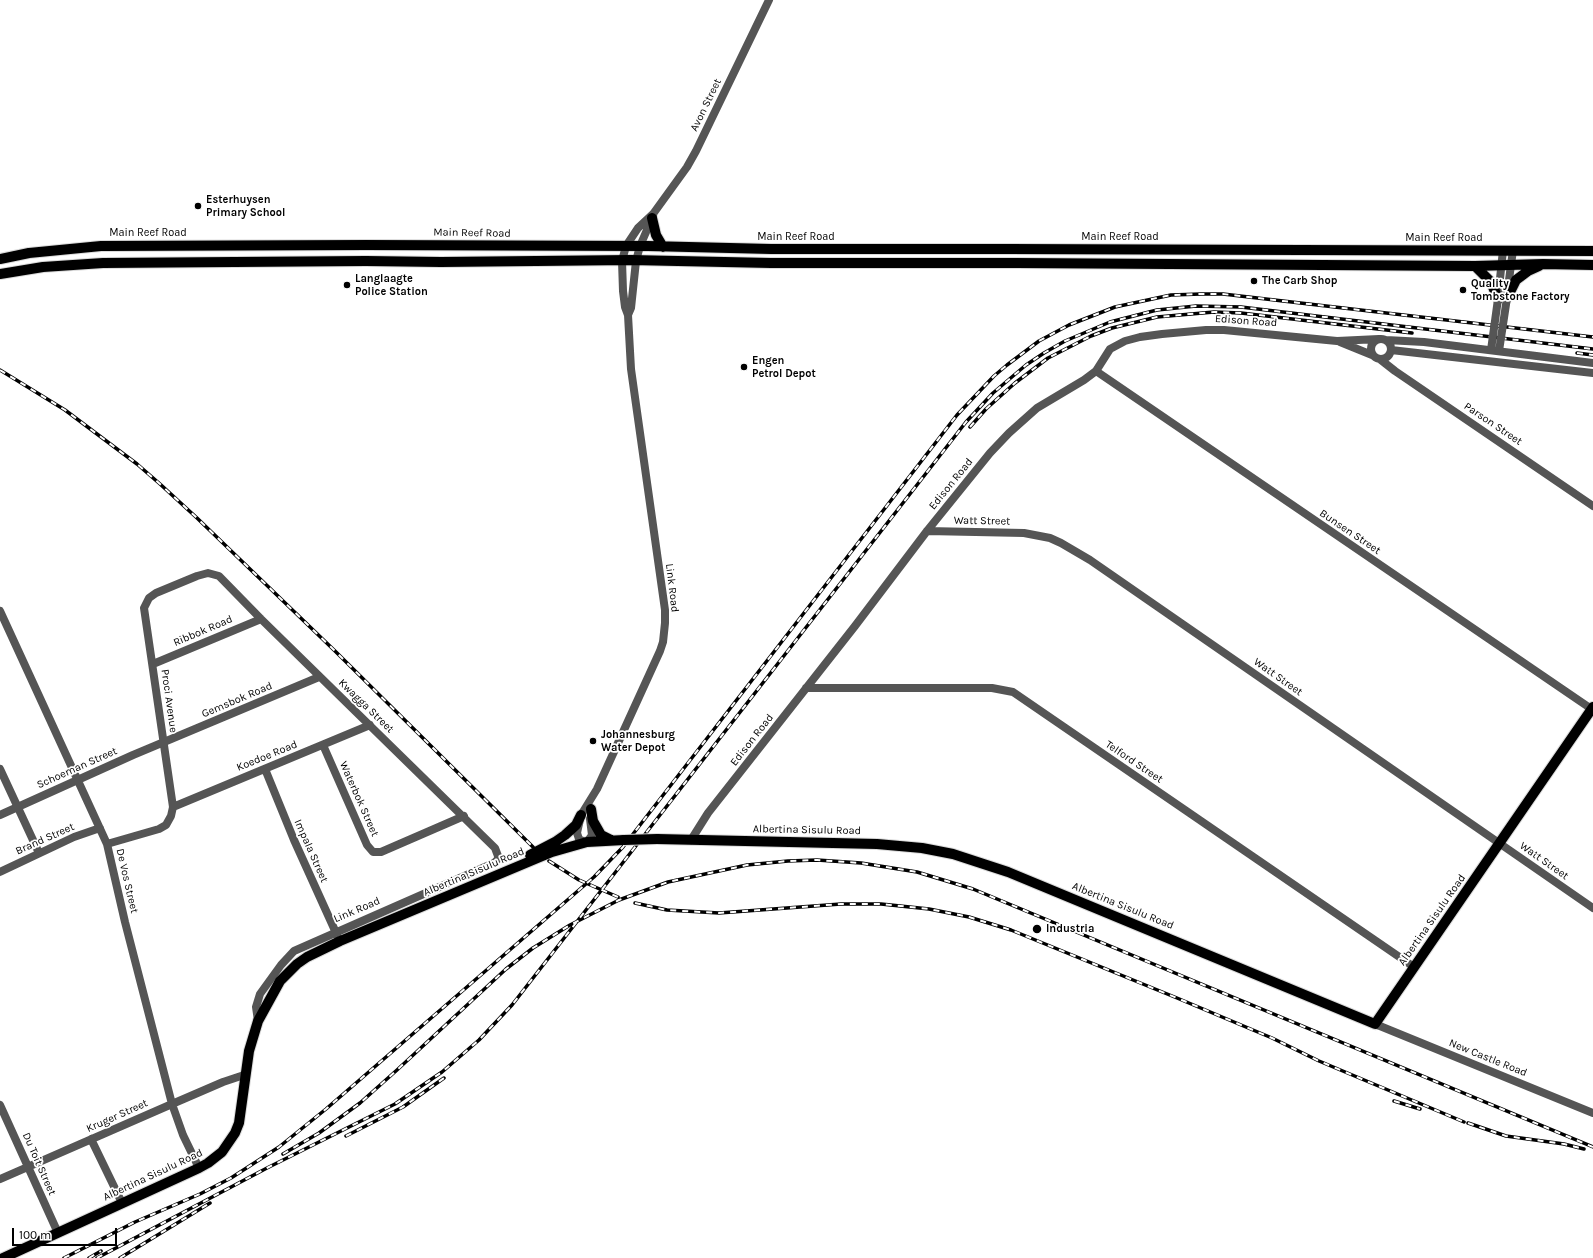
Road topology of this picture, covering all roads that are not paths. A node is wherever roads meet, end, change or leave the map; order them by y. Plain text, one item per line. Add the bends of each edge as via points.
1 (769, 0) edge
2 (653, 216) junction
3 (272, 245) junction
4 (310, 245) junction
5 (626, 246) junction
6 (640, 246) junction
7 (663, 247) junction
8 (959, 249) junction
9 (1292, 250) junction
10 (1508, 250) junction
11 (1593, 251) edge
12 (0, 259) edge
13 (622, 260) junction
14 (636, 260) junction
15 (309, 261) junction
16 (272, 262) junction
17 (958, 263) junction
18 (1543, 264) junction
19 (1292, 265) junction
20 (1506, 265) junction
21 (1593, 265) edge
22 (1475, 266) junction
23 (0, 274) edge
24 (1502, 298) junction
25 (628, 316) junction
26 (1337, 340) junction
27 (1387, 346) junction
28 (1495, 351) junction
29 (1372, 355) junction
30 (1381, 360) junction
31 (1593, 363) edge
32 (1096, 371) junction
33 (1395, 371) junction
34 (1593, 373) edge
35 (1593, 506) edge
36 (927, 531) junction
37 (156, 593) joint
38 (0, 611) edge
39 (260, 619) junction
40 (153, 664) junction
41 (319, 677) junction
42 (806, 688) junction
43 (1592, 709) edge
44 (370, 725) junction
45 (164, 743) junction
46 (323, 745) junction
47 (0, 769) edge
48 (265, 769) junction
49 (78, 780) junction
50 (597, 789) junction
51 (18, 807) junction
52 (173, 807) junction
53 (591, 809) junction
54 (0, 815) edge
55 (582, 815) junction
56 (464, 816) junction
57 (100, 828) junction
58 (610, 840) junction
59 (691, 840) junction
60 (586, 842) junction
61 (1499, 843) junction
62 (107, 844) junction
63 (497, 852) joint
64 (39, 853) junction
65 (0, 872) edge
66 (480, 883) junction
67 (1593, 908) edge
68 (335, 932) junction
69 (340, 941) junction
70 (1414, 967) junction
71 (258, 1020) junction
72 (1375, 1024) junction
73 (244, 1075) junction
74 (172, 1104) junction
75 (0, 1105) edge
76 (1593, 1113) edge
77 (91, 1139) junction
78 (28, 1167) junction
79 (199, 1168) junction
80 (0, 1180) edge
81 (122, 1203) junction
82 (58, 1233) junction
83 (3, 1258) edge

1 - 2 street, Avon Street via 696,151
2 - 5 street, Avon Street via 638,228
2 - 6 street, Avon Street
2 - 7 main road via 656,234
3 - 4 main road, Main Reef Road
3 - 12 main road, Main Reef Road via 101,246 29,253
3 - 16 main road
4 - 5 main road, Main Reef Road
4 - 15 main road
5 - 6 main road, Main Reef Road
5 - 13 street, Avon Street
6 - 7 main road, Main Reef Road
6 - 14 street, Avon Street
7 - 8 main road, Main Reef Road via 771,250
8 - 9 main road, Main Reef Road
8 - 17 main road
9 - 10 main road, Main Reef Road
9 - 19 main road
10 - 11 main road, Main Reef Road
10 - 20 street
13 - 14 main road
13 - 15 main road
13 - 25 street, Link Road via 624,301
14 - 17 main road
14 - 25 street, Link Road
15 - 16 main road
16 - 23 main road via 103,263 43,267
17 - 19 main road
18 - 20 main road
18 - 21 main road
18 - 24 main road via 1516,280
19 - 22 main road
20 - 22 main road
20 - 24 street
22 - 24 main road
24 - 28 street, bridge
25 - 50 street, Link Road via 631,369 665,622 660,651
26 - 27 street, Edison Road
26 - 29 street, Edison Road
26 - 32 street, Edison Road via 1224,330 1162,334 1132,339 1116,345 1107,353
27 - 28 street via 1412,341
27 - 29 street via 1376,340 1371,345
27 - 30 street
27 - 33 street
27 - 34 street, Edison Road
28 - 31 street
29 - 30 street, Edison Road
30 - 33 street, Parson Street
32 - 36 street, Edison Road via 1037,408 1008,433
32 - 43 street, Bunsen Street
33 - 35 street, Parson Street
36 - 42 street, Edison Road
36 - 61 street, Watt Street via 1031,534 1061,543 1090,560
37 - 39 street, Kwagga Street via 202,574 212,573 219,576
37 - 40 street, Proci Avenue via 149,598 144,608
38 - 49 street, De Vos Street
39 - 40 street, Ribbok Road
39 - 41 street, Kwagga Street
40 - 45 street, Proci Avenue
41 - 44 street, Kwagga Street
41 - 45 street, Gemsbok Road
42 - 59 street, Edison Road via 708,813
42 - 70 street, Telford Street via 992,688 1013,692
43 - 61 main road, Albertina Sisulu Road
44 - 46 street, Koedoe Road
44 - 56 street, Kwagga Street
45 - 49 street, Schoeman Street
45 - 52 street, Proci Avenue
46 - 48 street, Koedoe Road
46 - 56 street, Waterbok Street via 367,845 373,852 381,852
47 - 51 street
48 - 52 street, Koedoe Road
48 - 68 street, Impala Street
49 - 51 street, Schoeman Street
49 - 57 street, De Vos Street
50 - 53 street
50 - 55 street, Link Road
51 - 54 street, Schoeman Street
51 - 64 street
52 - 62 street, Proci Avenue via 166,825 159,829
53 - 58 main road via 593,820 601,835
53 - 60 street via 592,835
55 - 60 street, Link Road via 577,833 580,839
55 - 66 main road via 571,830 560,839
56 - 63 street, Kwagga Street
57 - 62 street, De Vos Street
57 - 64 street, Brand Street
58 - 59 main road, Albertina Sisulu Road, bridge
58 - 60 main road, Albertina Sisulu Road
59 - 72 main road, Albertina Sisulu Road via 889,844 972,859
60 - 66 main road, Albertina Sisulu Road via 552,852
61 - 67 street, Watt Street
61 - 70 main road, Albertina Sisulu Road
62 - 74 street, De Vos Street
63 - 68 street, Link Road via 498,859 494,863
64 - 65 street, Brand Street
66 - 69 main road, Albertina Sisulu Road
68 - 69 street, Impala Street
68 - 71 street, Link Road via 300,947 289,956 260,994 256,1007
69 - 71 main road, Albertina Sisulu Road via 307,957 287,973
70 - 72 main road, Albertina Sisulu Road
71 - 73 main road, Albertina Sisulu Road
72 - 76 street, New Castle Road
73 - 74 street, Kruger Street
73 - 79 main road, Albertina Sisulu Road via 242,1110 234,1133 222,1152
74 - 77 street, Kruger Street
74 - 79 street, De Vos Street
75 - 78 street, Du Toit Street
77 - 78 street, Kruger Street
77 - 81 street
78 - 80 street, Kruger Street
78 - 82 street, Du Toit Street
79 - 81 main road, Albertina Sisulu Road
81 - 82 main road, Albertina Sisulu Road
82 - 83 main road, Albertina Sisulu Road

